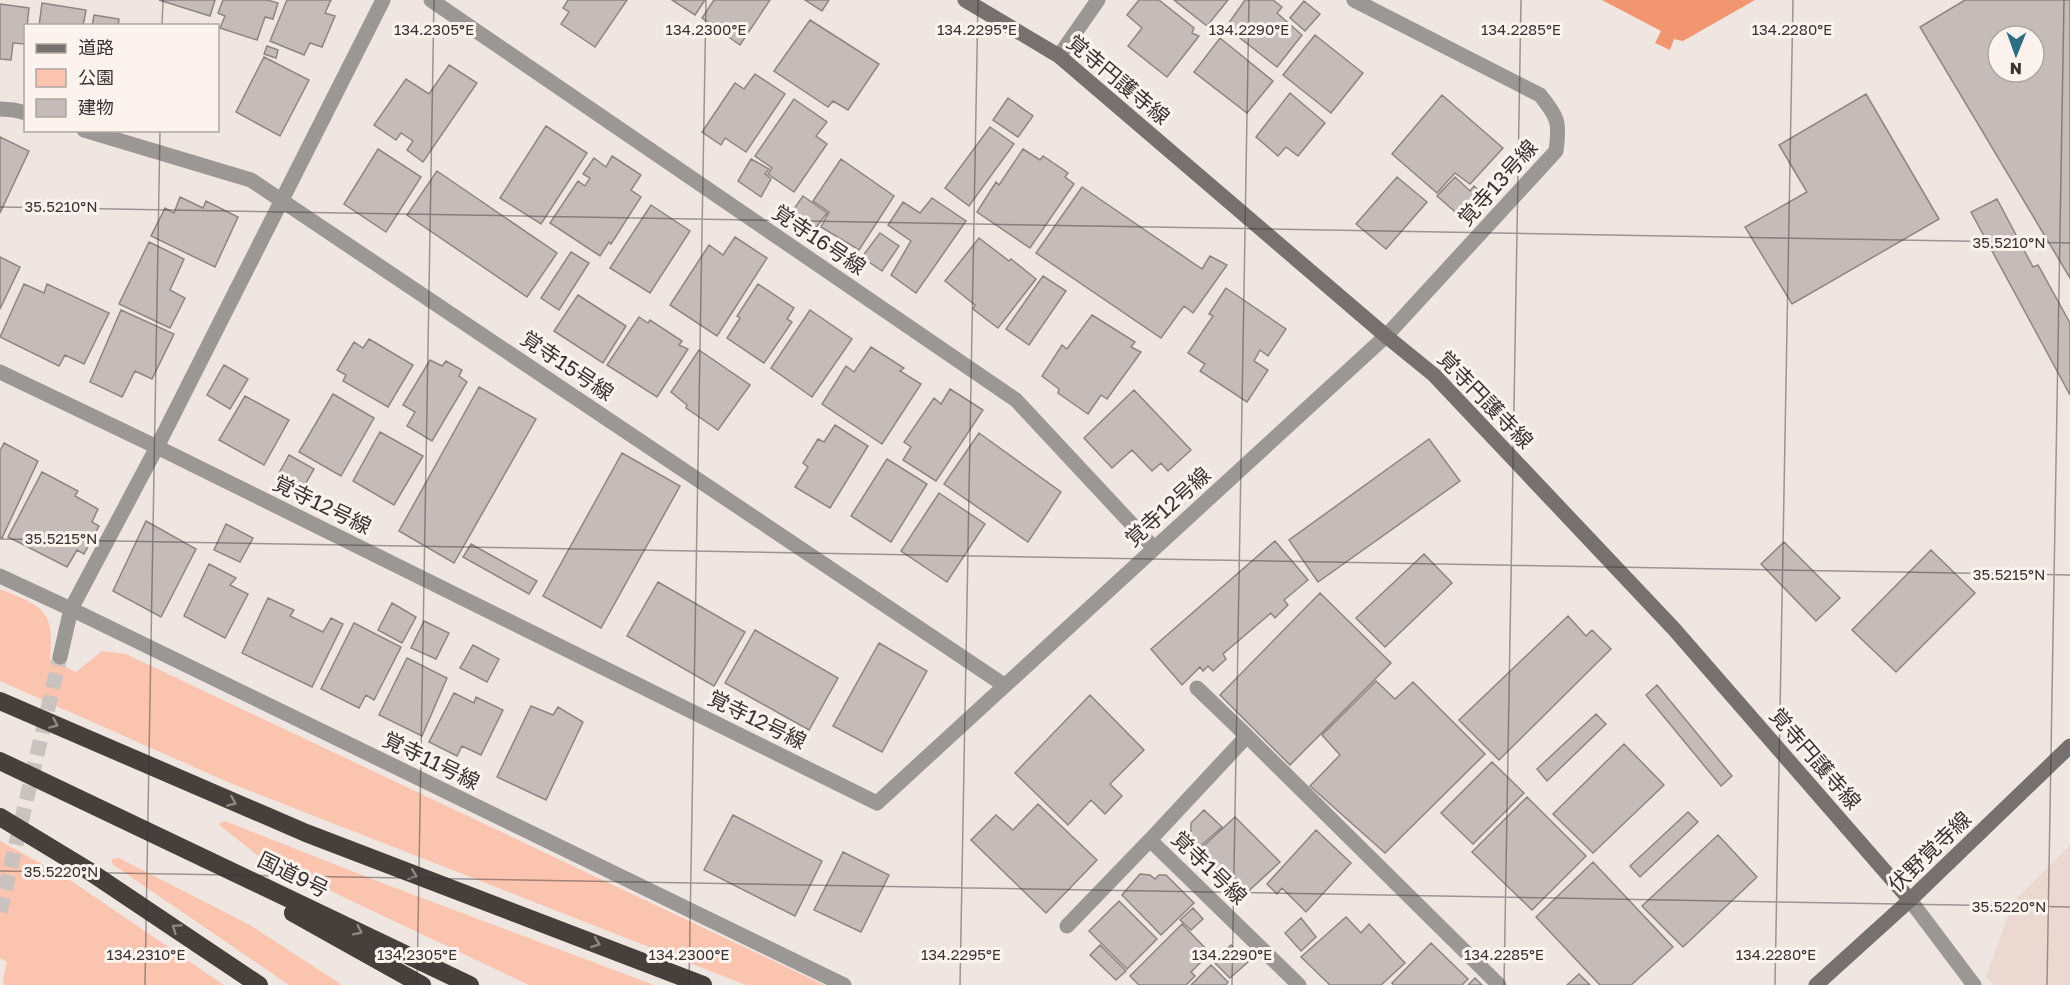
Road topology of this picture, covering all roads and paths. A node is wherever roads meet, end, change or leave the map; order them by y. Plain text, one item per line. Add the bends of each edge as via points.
1 (382, 0) edge
2 (431, 0) edge
3 (965, 0) edge
4 (1098, 0) edge
5 (1354, 0) edge
6 (1059, 56) junction
7 (0, 109) edge
8 (24, 112) edge
9 (91, 132) edge
10 (281, 200) junction
11 (1386, 336) junction
12 (0, 372) edge
13 (157, 447) junction
14 (1154, 548) junction
15 (0, 576) edge
16 (71, 609) junction
17 (60, 657) tunnel mouth
18 (1004, 685) junction
19 (1197, 688) dead end
20 (0, 701) edge
21 (1247, 736) junction
22 (2070, 746) edge
23 (0, 761) edge
24 (96, 806) junction
25 (0, 817) edge
26 (1150, 840) junction
27 (1910, 900) junction
28 (1067, 926) dead end
29 (259, 985) edge
30 (422, 985) edge
31 (470, 985) edge
32 (704, 985) edge
33 (844, 985) edge
34 (1299, 985) edge
35 (1499, 985) edge
36 (1816, 985) edge
37 (1974, 985) edge

1 - 10 street
2 - 14 street, 覚寺16号線 via 1016,400
3 - 6 street, 覚寺円護寺線
4 - 6 street
5 - 11 street, 覚寺13号線 via 1540,94 1554,113 1559,130 1556,151
6 - 11 street, 覚寺円護寺線
7 - 8 street
9 - 10 street, 覚寺15号線 via 251,180
10 - 13 street
10 - 18 street, 覚寺15号線
11 - 14 street, 覚寺12号線
11 - 27 street, 覚寺円護寺線 via 1434,375 1666,621
12 - 13 street, 覚寺12号線
13 - 16 street
13 - 18 street, 覚寺12号線 via 877,803
14 - 18 street, 覚寺12号線
15 - 16 street, 覚寺11号線
16 - 17 street
16 - 33 street, 覚寺11号線
19 - 21 street
20 -> 32 highway via 306,833
21 - 26 street
21 - 35 street
22 - 27 street, 伏野覚寺線
23 - 24 highway, 国道9号
24 - 30 highway, 国道9号
24 -> 31 highway, 国道9号
29 -> 25 highway via 99,877
26 - 28 street, 覚寺1号線
26 - 34 street, 覚寺1号線
27 - 36 street, 伏野覚寺線
27 - 37 street

